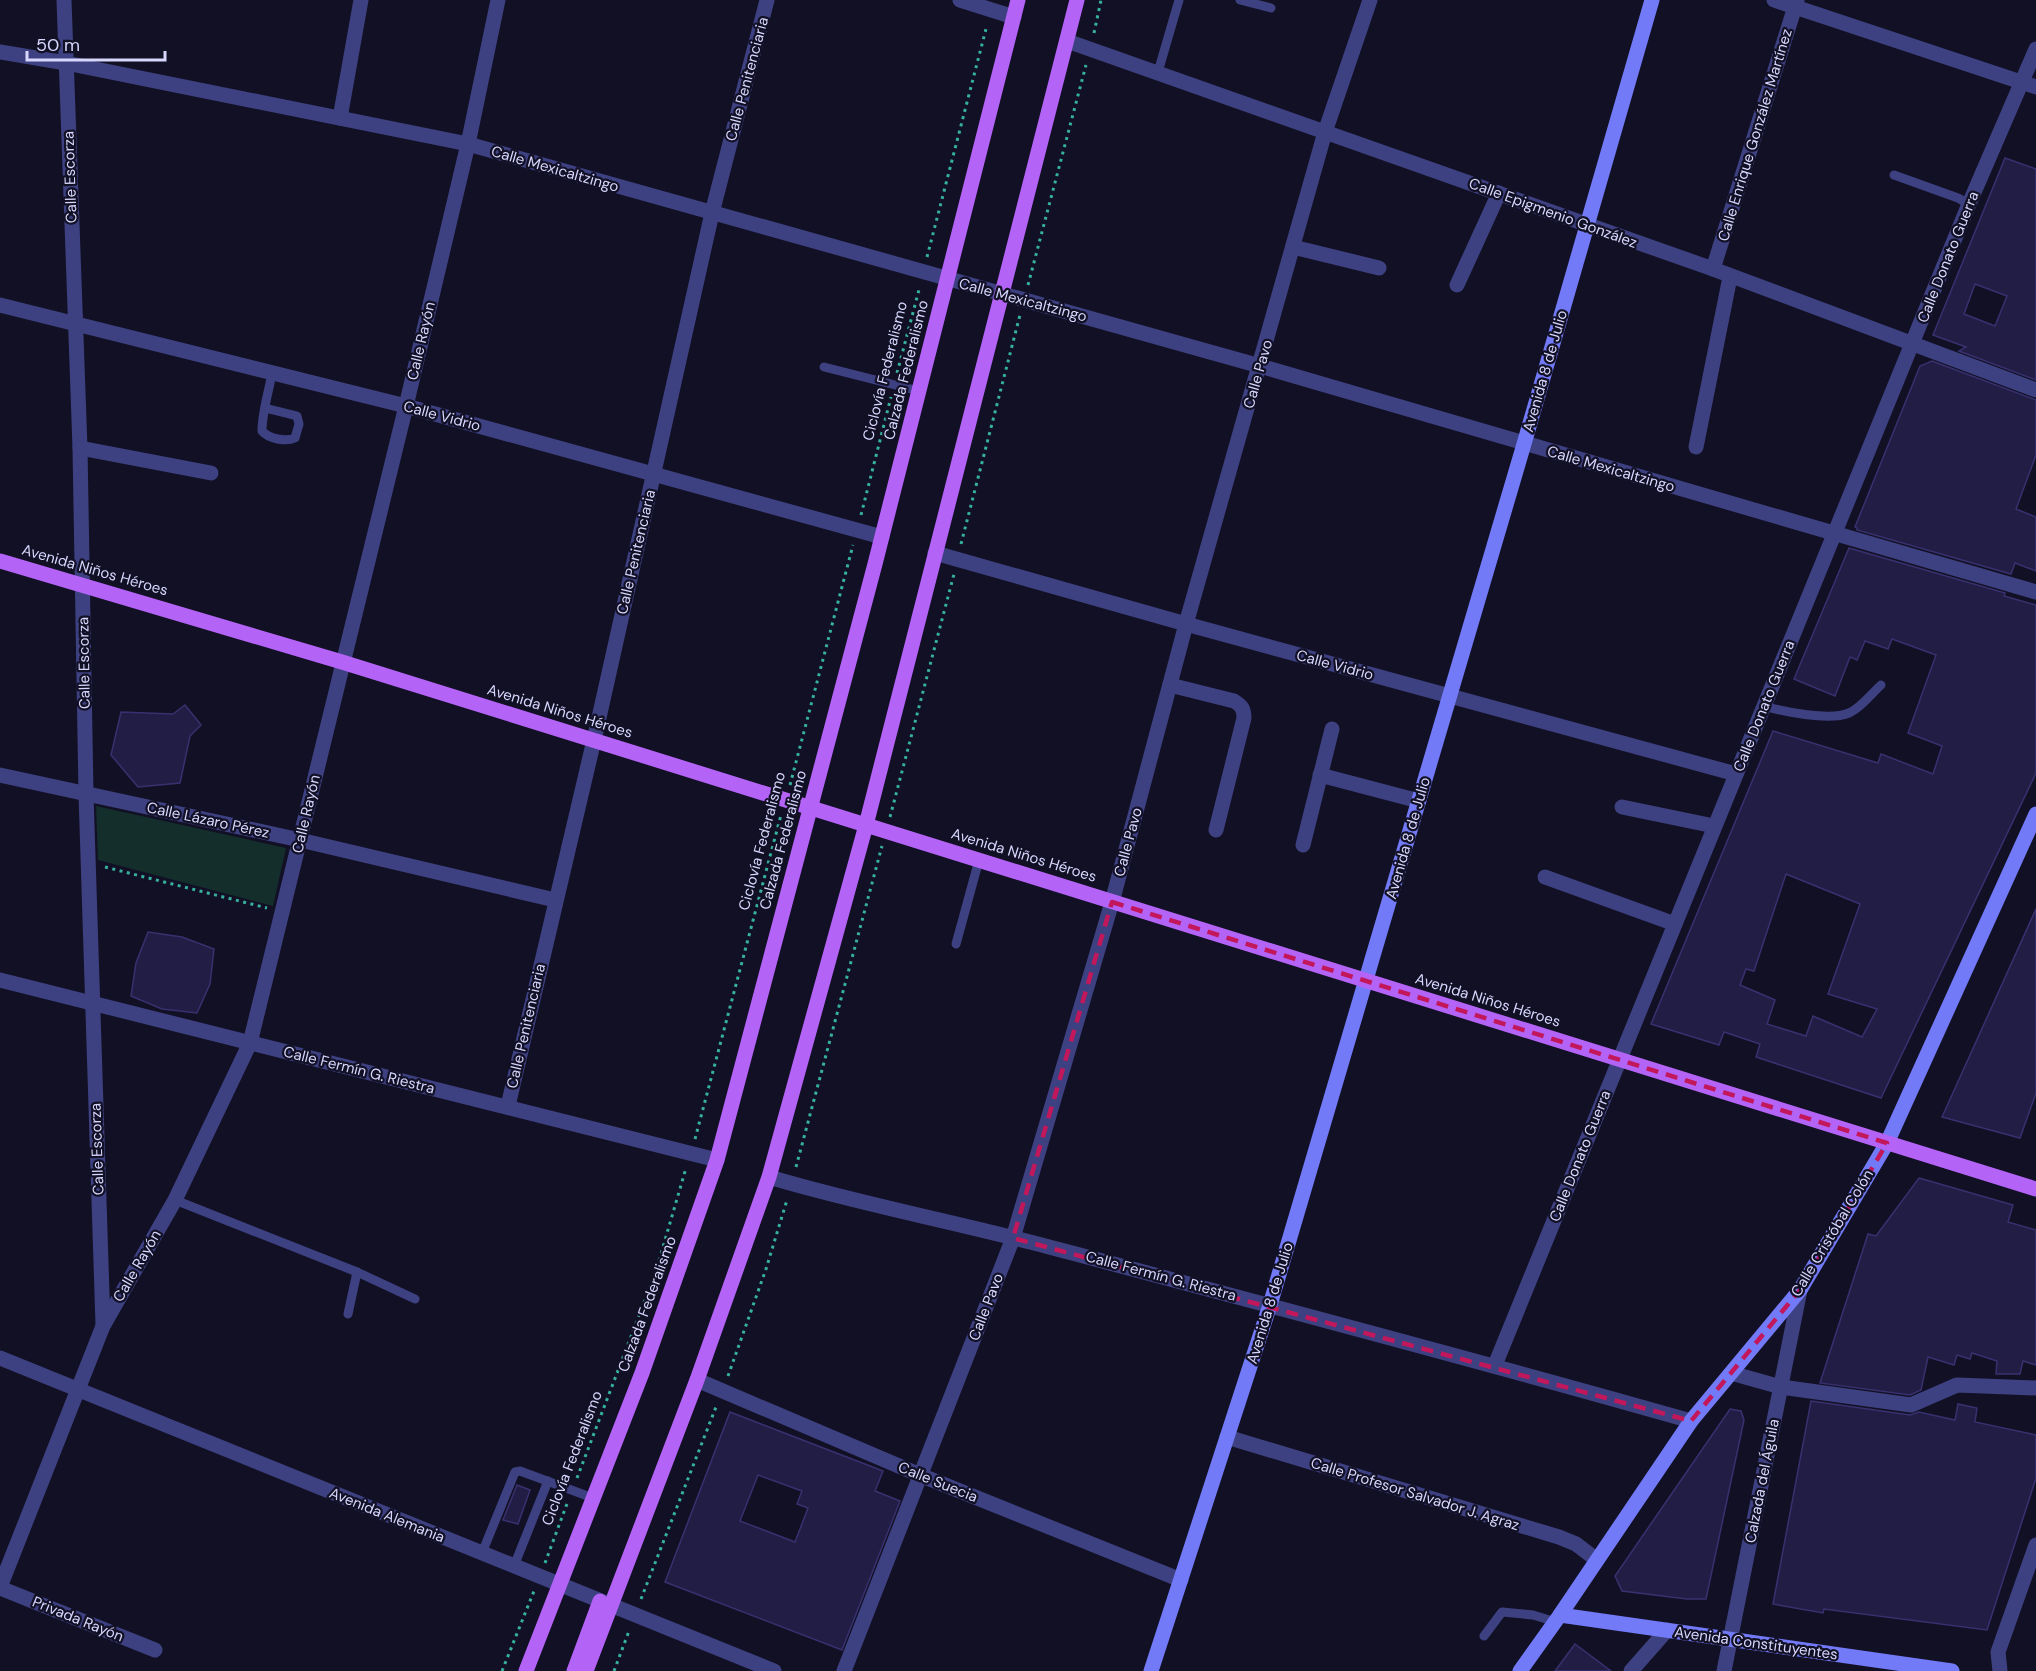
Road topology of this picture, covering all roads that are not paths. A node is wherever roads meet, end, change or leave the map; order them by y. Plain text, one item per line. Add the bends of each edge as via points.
1 (64, 0) edge
2 (361, 0) edge
3 (498, 0) edge
4 (767, 0) edge
5 (960, 0) edge
6 (1018, 0) edge
7 (1077, 0) edge
8 (1179, 0) edge
9 (1240, 0) edge
10 (1370, 0) edge
11 (1652, 0) edge
12 (1774, 0) edge
13 (1796, 3) edge
14 (1270, 8) dead end
15 (1014, 17) junction
16 (1067, 41) junction
17 (2036, 49) edge
18 (0, 52) edge
19 (66, 63) junction
20 (1158, 72) junction
21 (2029, 85) edge
22 (340, 118) junction
23 (1325, 132) junction
24 (468, 144) junction
25 (1894, 175) dead end
26 (1499, 194) junction
27 (1969, 204) junction
28 (712, 213) junction
29 (1587, 225) junction
30 (1293, 247) junction
31 (1380, 268) dead end
32 (1713, 269) junction
33 (1730, 277) junction
34 (948, 279) junction
35 (1457, 285) dead end
36 (1003, 294) junction
37 (0, 305) edge
38 (74, 323) junction
39 (1912, 344) junction
40 (1260, 366) junction
41 (824, 367) dead end
42 (272, 373) junction
43 (2036, 390) edge
44 (919, 391) junction
45 (406, 406) junction
46 (265, 408) junction
47 (1524, 444) junction
48 (1696, 447) dead end
49 (80, 448) junction
50 (211, 473) dead end
51 (654, 474) junction
52 (1834, 534) junction
53 (882, 537) junction
54 (935, 553) junction
55 (0, 561) edge
56 (83, 585) junction
57 (2036, 592) edge
58 (1186, 624) junction
59 (342, 662) junction
60 (1881, 685) dead end
61 (1170, 686) junction
62 (1449, 696) junction
63 (1764, 706) junction
64 (1332, 729) dead end
65 (594, 740) junction
66 (1736, 774) junction
67 (0, 775) edge
68 (1320, 775) junction
69 (86, 794) junction
70 (1419, 801) junction
71 (1622, 807) dead end
72 (810, 808) junction
73 (2036, 814) edge
74 (866, 825) junction
75 (1714, 826) junction
76 (1216, 830) dead end
77 (300, 840) junction
78 (1303, 845) dead end
79 (979, 860) junction
80 (1545, 877) dead end
81 (555, 900) junction
82 (1112, 902) junction
83 (1675, 924) junction
84 (956, 944) dead end
85 (0, 980) edge
86 (1366, 981) junction
87 (92, 1003) junction
88 (250, 1043) junction
89 (1620, 1060) junction
90 (508, 1106) junction
91 (1887, 1143) junction
92 (717, 1160) junction
93 (769, 1177) junction
94 (2036, 1189) edge
95 (175, 1200) junction
96 (1013, 1238) junction
97 (357, 1272) junction
98 (1800, 1290) junction
99 (415, 1299) dead end
100 (1270, 1305) junction
101 (348, 1314) dead end
102 (103, 1326) junction
103 (0, 1358) edge
104 (1495, 1365) junction
105 (1731, 1373) junction
106 (696, 1380) junction
107 (1781, 1387) junction
108 (2036, 1388) edge
109 (79, 1390) junction
110 (1691, 1421) junction
111 (1227, 1437) junction
112 (920, 1475) junction
113 (548, 1481) junction
114 (593, 1497) junction
115 (2036, 1545) edge
116 (482, 1553) junction
117 (1597, 1560) junction
118 (514, 1566) junction
119 (1181, 1580) junction
120 (559, 1585) junction
121 (0, 1587) edge
122 (606, 1603) junction
123 (1558, 1618) junction
124 (1667, 1630) junction
125 (1484, 1636) dead end
126 (1731, 1639) junction
127 (155, 1650) dead end
128 (526, 1671) edge
129 (574, 1671) edge
130 (586, 1671) edge
131 (774, 1671) edge
132 (844, 1671) edge
133 (1151, 1671) edge
134 (1520, 1671) edge
135 (1631, 1671) edge
136 (1724, 1671) edge
137 (1952, 1671) edge
138 (2000, 1671) edge

1 - 19 street, Calle Escorza
2 - 22 street
3 - 24 street, Calle Rayón
4 - 28 street, Calle Penitenciaria
5 - 15 street
6 - 15 main road, Calzada Federalismo
7 - 16 main road
8 - 20 lane
9 - 14 lane
10 - 23 street, Calle Pavo
11 - 29 street, Avenida 8 de Julio
12 - 13 street
13 - 21 street
13 - 32 street, Calle Enrique González Martínez
15 - 34 main road, Calzada Federalismo
16 - 20 street, Calle Epigmenio González
16 - 36 main road
17 - 21 street, Calle Donato Guerra
18 - 19 street, Calle Mexicaltzingo
19 - 22 street, Calle Mexicaltzingo
19 - 38 street, Calle Escorza
20 - 23 street, Calle Epigmenio González
21 - 27 street, Calle Donato Guerra
22 - 24 street, Calle Mexicaltzingo
23 - 26 street, Calle Epigmenio González
23 - 30 street, Calle Pavo
24 - 28 street, Calle Mexicaltzingo
24 - 45 street, Calle Rayón
25 - 27 lane
26 - 29 street, Calle Epigmenio González
26 - 35 street
27 - 39 street, Calle Donato Guerra
28 - 34 street, Calle Mexicaltzingo
28 - 51 street, Calle Penitenciaria
29 - 32 street, Calle Epigmenio González
29 - 47 street, Avenida 8 de Julio
30 - 31 street
30 - 40 street, Calle Pavo
32 - 33 street, Calle Epigmenio González
33 - 39 street, Calle Epigmenio González
33 - 48 street
34 - 36 street, Calle Mexicaltzingo
34 - 44 main road, Calzada Federalismo
36 - 40 street, Calle Mexicaltzingo
36 - 54 main road
37 - 38 street, Calle Vidrio
38 - 42 street, Calle Vidrio
38 - 49 street, Calle Escorza
39 - 43 street, Calle Epigmenio González
39 - 52 street, Calle Donato Guerra
40 - 47 street, Calle Mexicaltzingo
40 - 58 street, Calle Pavo
41 - 44 lane
42 - 45 street, Calle Vidrio
42 - 46 lane
44 - 53 main road, Calzada Federalismo
45 - 51 street, Calle Vidrio
45 - 59 street, Calle Rayón
46 - 46 lane via 264,434 287,440 295,438 297,416
47 - 52 street, Calle Mexicaltzingo
47 - 62 street, Avenida 8 de Julio
49 - 50 street
49 - 56 street, Calle Escorza
51 - 53 street, Calle Vidrio
51 - 65 street, Calle Penitenciaria
52 - 57 street, Calle Mexicaltzingo
52 - 63 street, Calle Donato Guerra
53 - 72 main road, Calzada Federalismo
54 - 58 street, Calle Vidrio
54 - 74 main road
55 - 56 main road, Avenida Niños Héroes
56 - 59 main road, Avenida Niños Héroes
56 - 69 street, Calle Escorza
58 - 61 street, Calle Pavo
58 - 62 street, Calle Vidrio
59 - 65 main road, Avenida Niños Héroes
59 - 77 street, Calle Rayón
60 - 63 lane via 1860,706 1840,716
61 - 76 street via 1234,701 1244,711
61 - 82 street, Calle Pavo
62 - 66 street, Calle Vidrio
62 - 70 street, Avenida 8 de Julio
63 - 66 street, Calle Donato Guerra
64 - 68 street
65 - 72 main road, Avenida Niños Héroes
65 - 81 street, Calle Penitenciaria
66 - 75 street, Calle Donato Guerra
67 - 69 street, Calle Lázaro Pérez
68 - 70 street
68 - 78 street
69 - 77 street, Calle Lázaro Pérez
69 - 87 street, Calle Escorza
70 - 86 street, Avenida 8 de Julio
71 - 75 street
72 - 74 main road, Avenida Niños Héroes
72 - 92 main road, Calzada Federalismo
73 - 91 street, Calle Cristóbal Colón
74 - 79 main road, Avenida Niños Héroes
74 - 93 main road
75 - 83 street, Calle Donato Guerra
77 - 81 street, Calle Lázaro Pérez
77 - 88 street, Calle Rayón
79 - 82 main road, Avenida Niños Héroes
79 - 84 lane
80 - 83 street
81 - 90 street, Calle Penitenciaria
82 - 86 main road, Avenida Niños Héroes
82 - 96 street, Calle Pavo
83 - 89 street, Calle Donato Guerra
85 - 87 street, Calle Fermín G. Riestra
86 - 89 main road, Avenida Niños Héroes
86 - 100 street, Avenida 8 de Julio
87 - 88 street, Calle Fermín G. Riestra
87 - 102 street, Calle Escorza
88 - 90 street, Calle Fermín G. Riestra
88 - 95 street, Calle Rayón
89 - 91 main road, Avenida Niños Héroes
89 - 104 street, Calle Donato Guerra
90 - 92 street, Calle Fermín G. Riestra
91 - 94 main road, Avenida Niños Héroes
91 - 98 street, Calle Cristóbal Colón
92 - 114 main road, Calzada Federalismo via 642,1373
93 - 96 street, Calle Fermín G. Riestra
93 - 106 main road
95 - 97 lane
95 - 102 street, Calle Rayón
96 - 100 street, Calle Fermín G. Riestra
96 - 112 street, Calle Pavo
97 - 99 lane
97 - 101 lane
98 - 105 street, Calle Cristóbal Colón
98 - 107 street, Calzada del Águila
100 - 104 street, Calle Fermín G. Riestra
100 - 111 street, Avenida 8 de Julio
102 - 109 street, Calle Rayón
103 - 109 street, Avenida Alemania
104 - 110 street, Calle Fermín G. Riestra
105 - 107 street
105 - 110 street, Calle Cristóbal Colón
106 - 112 street, Calle Suecia
106 - 122 main road
107 - 108 street via 1911,1405 1957,1385
107 - 126 street, Calzada del Águila
109 - 116 street, Avenida Alemania
109 - 121 street, Calle Rayón
110 - 117 street, Calle Cristóbal Colón
111 - 117 street, Calle Profesor Salvador J. Agraz via 1559,1537
111 - 119 street, Avenida 8 de Julio
112 - 119 street, Calle Suecia
112 - 132 street, Calle Pavo
113 - 114 lane
113 - 116 lane via 515,1472
113 - 118 lane
114 - 120 main road, Calzada Federalismo
115 - 138 street via 1998,1652
116 - 118 street, Avenida Alemania
117 - 123 street, Calle Cristóbal Colón
118 - 120 street, Avenida Alemania
119 - 133 street, Avenida 8 de Julio
120 - 122 street, Avenida Alemania
120 - 128 main road, Calzada Federalismo
121 - 127 street, Privada Rayón
122 - 129 main road
122 - 130 main road
122 - 131 street, Avenida Alemania
123 - 124 street, Avenida Constituyentes
123 - 125 lane via 1502,1612
123 - 134 street, Calle Cristóbal Colón
124 - 126 street, Avenida Constituyentes
124 - 135 street
126 - 136 street, Calzada del Águila
126 - 137 street, Avenida Constituyentes

